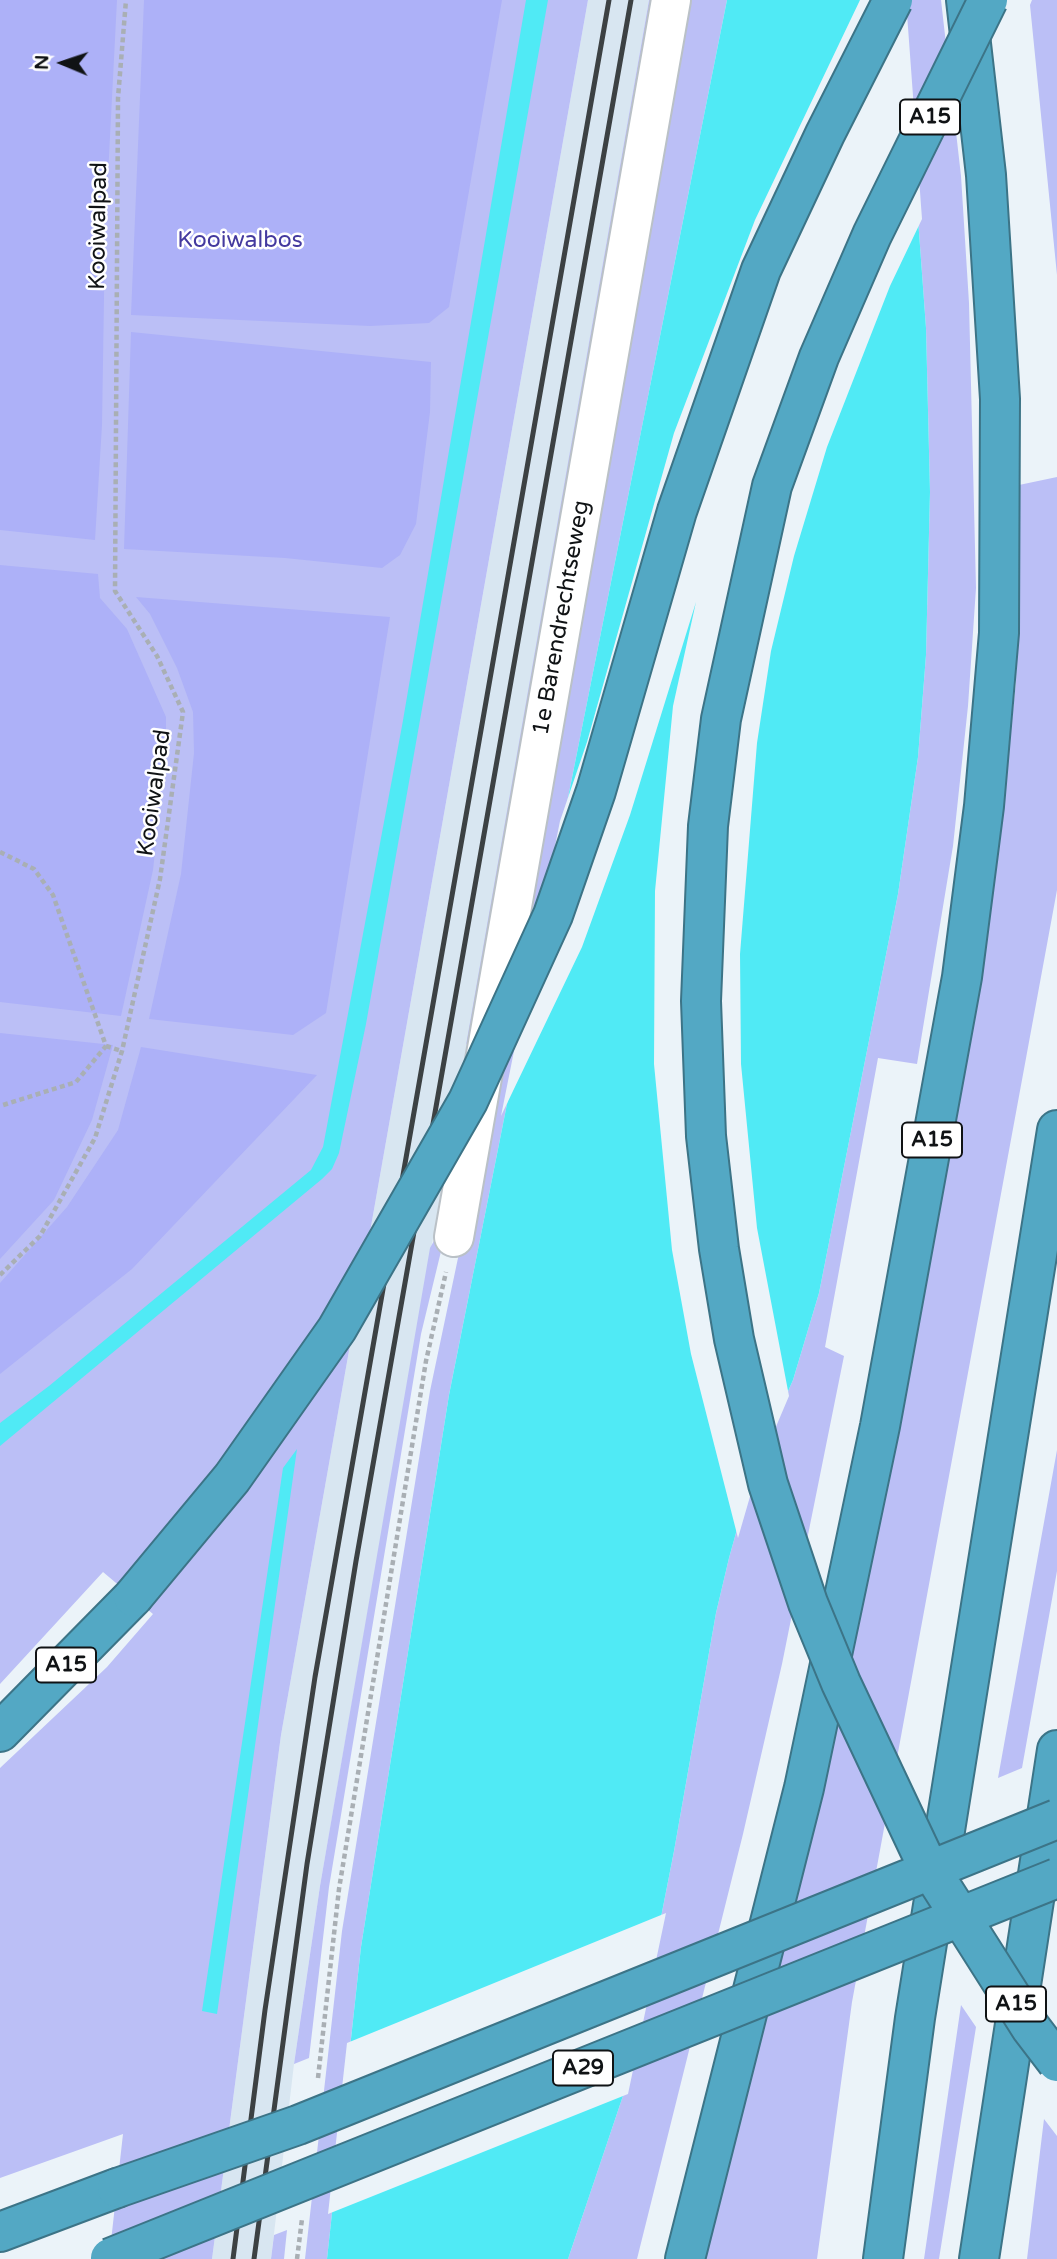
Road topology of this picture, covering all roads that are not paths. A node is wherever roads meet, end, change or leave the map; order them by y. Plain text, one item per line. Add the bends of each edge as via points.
1 (671, 0) edge
2 (893, 0) edge
3 (966, 0) edge
4 (988, 0) edge
5 (1057, 1130) edge
6 (454, 1237) road end
7 (0, 1732) edge
8 (1057, 1750) edge
9 (1057, 1819) edge
10 (1057, 1878) edge
11 (1057, 2062) edge
12 (0, 2232) edge
13 (109, 2259) edge
14 (685, 2259) edge
15 (883, 2259) edge
16 (979, 2259) edge

1 - 6 lane, 1e Barendrechtseweg
2 - 7 highway, A15, bridge via 761,270 677,511 596,791 553,915 468,1101 337,1329 232,1478 133,1597
3 - 14 highway, A15 via 986,175 1000,399 999,633 984,806 962,977 880,1426 804,1788
4 - 11 highway, A15, bridge via 872,235 819,357 772,486 721,719 708,826 701,1001 706,1136 719,1249 734,1339 768,1484 841,1683 925,1861
5 - 15 highway via 919,1990
8 - 16 highway, A15
9 - 12 highway, A29, bridge via 298,2125
10 - 13 highway, A29, bridge

